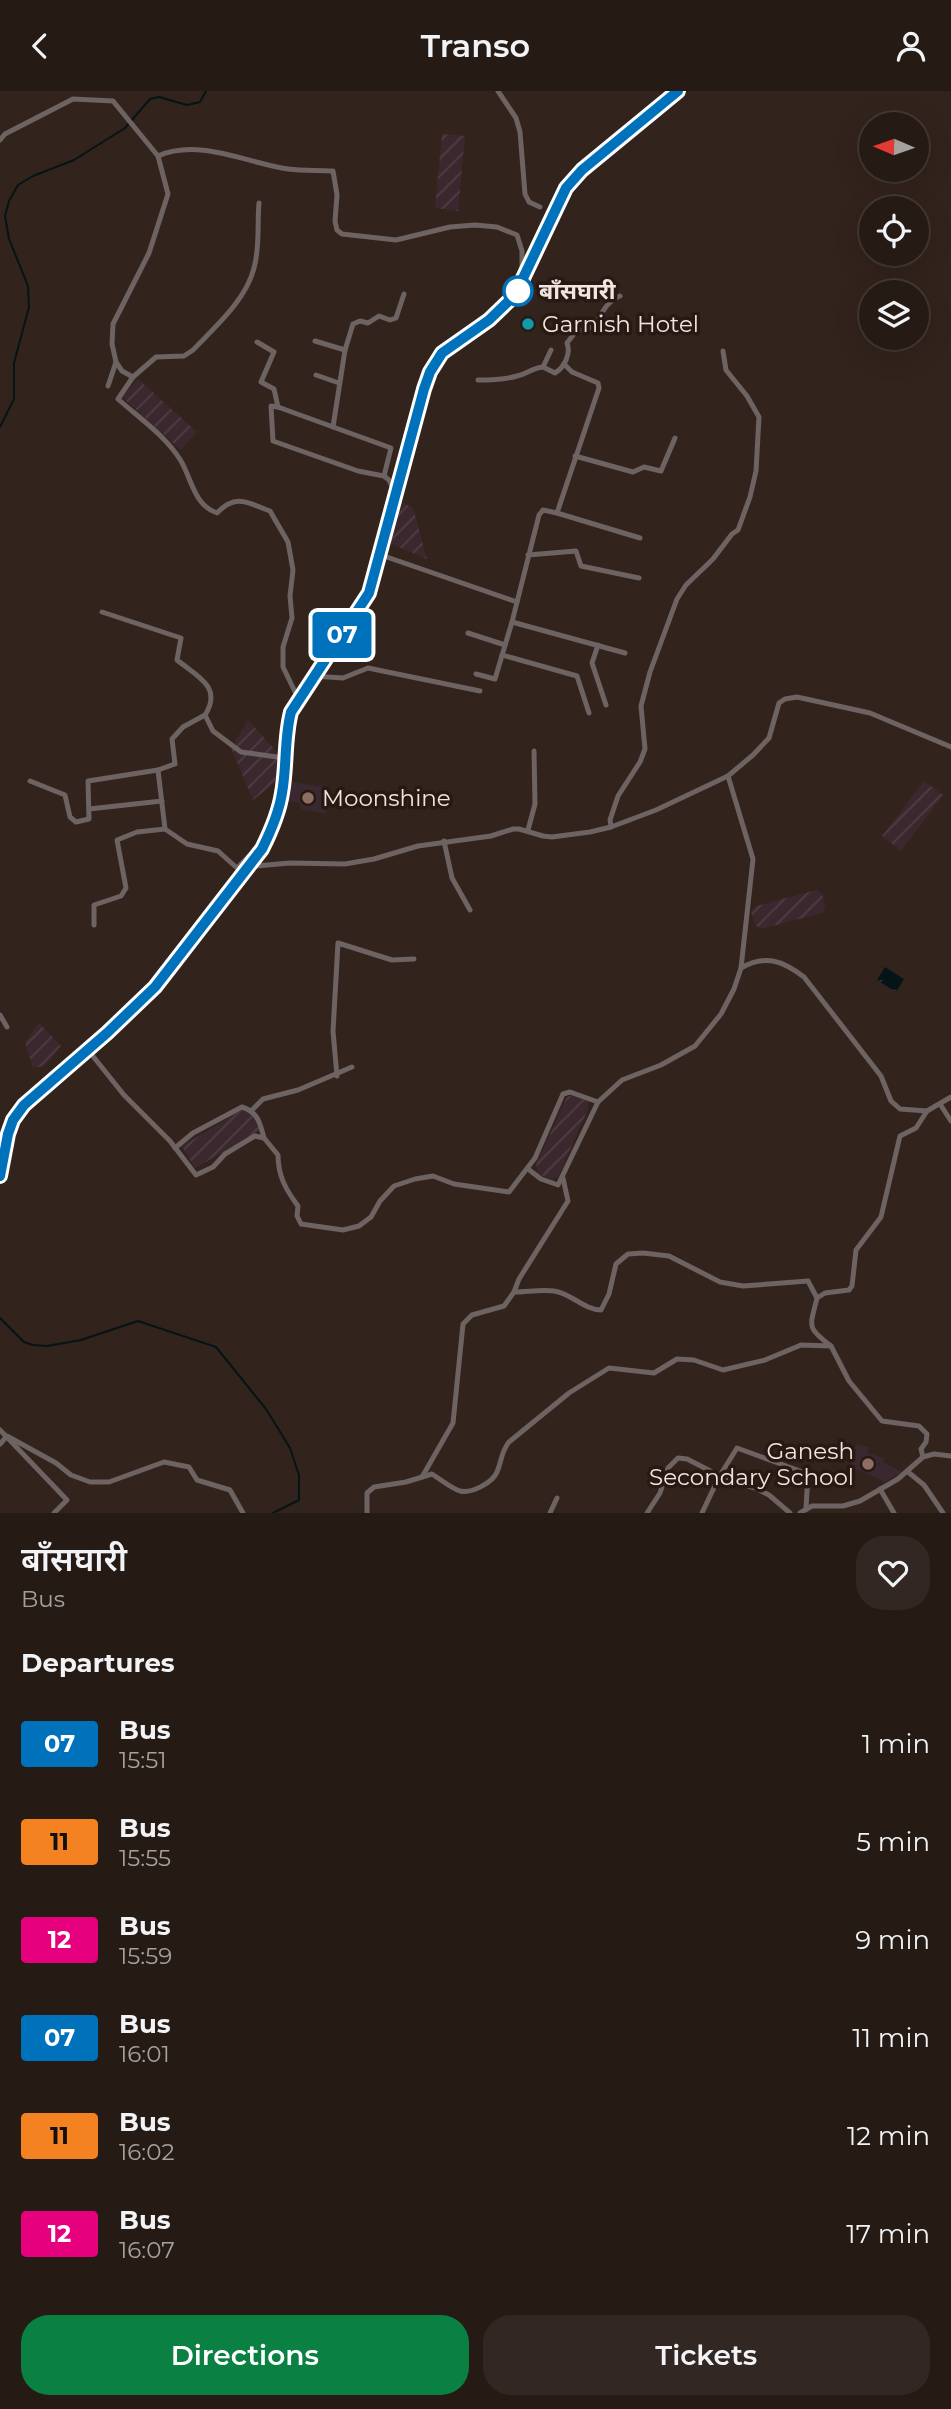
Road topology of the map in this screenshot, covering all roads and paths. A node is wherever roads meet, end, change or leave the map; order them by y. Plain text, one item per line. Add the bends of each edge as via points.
1 (498, 91) edge
2 (678, 91) edge
3 (0, 139) edge
4 (158, 156) junction
5 (259, 203) dead end
6 (540, 207) dead end
7 (522, 283) junction
8 (404, 293) dead end
9 (620, 296) dead end
10 (315, 341) dead end
11 (257, 342) dead end
12 (345, 350) junction
13 (551, 350) dead end
14 (723, 351) dead end
15 (116, 362) junction
16 (564, 364) junction
17 (543, 367) junction
18 (316, 375) dead end
19 (133, 376) junction
20 (478, 380) dead end
21 (339, 383) junction
22 (108, 386) dead end
23 (278, 407) junction
24 (333, 427) junction
25 (675, 438) dead end
26 (575, 456) junction
27 (384, 476) junction
28 (396, 497) junction
29 (557, 513) junction
30 (640, 538) dead end
31 (381, 555) junction
32 (528, 555) junction
33 (639, 578) dead end
34 (517, 602) junction
35 (102, 612) dead end
36 (512, 622) junction
37 (468, 633) dead end
38 (505, 645) junction
39 (598, 645) junction
40 (625, 653) dead end
41 (502, 655) junction
42 (476, 674) dead end
43 (313, 676) junction
44 (480, 691) dead end
45 (298, 698) junction
46 (606, 705) dead end
47 (589, 713) dead end
48 (205, 715) junction
49 (951, 747) edge
50 (534, 751) dead end
51 (284, 758) junction
52 (158, 770) junction
53 (728, 776) junction
54 (30, 781) dead end
55 (162, 801) junction
56 (89, 809) junction
57 (611, 827) junction
58 (165, 829) junction
59 (528, 830) junction
60 (444, 841) junction
61 (258, 856) junction
62 (252, 865) junction
63 (470, 910) dead end
64 (94, 925) dead end
65 (414, 959) dead end
66 (741, 968) junction
67 (0, 1015) edge
68 (0, 1025) edge
69 (88, 1050) junction
70 (352, 1067) dead end
71 (337, 1076) junction
72 (951, 1097) edge
73 (598, 1102) junction
74 (940, 1104) junction
75 (251, 1110) junction
76 (927, 1111) junction
77 (951, 1121) edge
78 (264, 1138) junction
79 (175, 1148) junction
80 (528, 1169) junction
81 (0, 1177) edge
82 (563, 1177) junction
83 (514, 1292) junction
84 (817, 1299) junction
85 (831, 1346) junction
86 (0, 1430) edge
87 (7, 1436) junction
88 (0, 1444) edge
89 (951, 1456) edge
90 (923, 1457) junction
91 (908, 1472) junction
92 (422, 1477) junction
93 (719, 1477) junction
94 (880, 1489) junction
95 (556, 1498) dead end
96 (806, 1508) junction
97 (54, 1513) edge
98 (243, 1513) edge
99 (367, 1513) edge
100 (550, 1513) edge
101 (647, 1513) edge
102 (702, 1513) edge
103 (790, 1513) edge
104 (800, 1513) edge
105 (894, 1513) edge
106 (943, 1513) edge

1 - 6 street via 520,132 525,194
2 - 7 highway via 566,188
3 - 4 street via 73,99 113,101
4 - 7 street via 192,149 287,169 333,171 335,221 342,234 396,240 450,227 497,227 517,235
4 - 15 street via 168,194 149,253 113,324
5 - 19 street via 259,242 247,289 193,350 184,356 156,357
7 - 28 highway via 508,304 436,361 424,389
8 - 12 street via 396,318 379,316 353,324
9 - 16 street via 608,302 592,328 577,330 569,338
10 - 12 street
11 - 23 street via 274,352 261,382 274,389
12 - 21 street
13 - 17 street
14 - 57 street via 726,370 759,417 750,497 738,530 677,599 641,706 643,755 618,796
15 - 19 street
15 - 22 street
16 - 17 street via 555,373
16 - 26 street via 598,383 599,388
17 - 20 street via 512,377
18 - 21 street
19 - 45 street via 118,399 169,444 207,509 217,513 226,503 241,500 270,511 288,542 293,570 292,618 283,647 283,667
21 - 24 street
23 - 24 street
23 - 27 street via 271,406 273,441
24 - 27 street via 391,448
25 - 26 street via 661,471 644,467 633,472
26 - 29 street
27 - 28 street
28 - 31 highway
29 - 30 street
29 - 32 street via 543,510 539,515
31 - 34 street
31 - 43 highway via 362,607
32 - 33 street via 576,551 581,566
32 - 34 street
34 - 36 street
35 - 48 street via 181,638 177,660 209,686 213,696
36 - 38 street
36 - 39 street
37 - 38 street
38 - 41 street
39 - 40 street
39 - 46 street via 592,663
41 - 42 street via 495,679
41 - 47 street via 577,676
43 - 44 street via 343,678 368,668
43 - 45 highway
45 - 51 highway via 287,727
48 - 51 street via 213,730 241,752
48 - 52 street via 172,739 175,764
49 - 53 street via 870,713 797,697 779,703 769,738
50 - 59 street via 535,804
51 - 61 highway via 280,804
52 - 55 street
52 - 56 street via 88,782
53 - 57 street
53 - 66 street via 753,859
54 - 56 street via 65,796 70,817 76,822 89,819
55 - 56 street
55 - 58 street
57 - 59 street via 552,837
58 - 61 street via 187,844 218,851 237,868 252,853
58 - 64 street via 117,840 126,888 121,896 94,905
59 - 60 street
60 - 62 street via 345,863
60 - 63 street via 452,878
61 - 62 highway
62 - 69 highway via 155,987
65 - 71 street via 392,960 338,943 333,1031
66 - 73 street via 721,1014 695,1046 622,1080
66 - 76 street via 776,960 804,977 881,1076 891,1101 900,1109
67 - 68 street via 7,1027
69 - 79 street
69 - 81 highway via 13,1120
70 - 71 street
71 - 75 street via 263,1099
72 - 74 street
73 - 80 street via 563,1094
73 - 82 street
74 - 76 street
74 - 77 street
75 - 78 street
75 - 79 street via 242,1107
76 - 84 street via 916,1128 900,1136 881,1217 856,1250 852,1286
78 - 79 street via 255,1136 196,1175
78 - 80 street via 278,1156 278,1170 298,1206 301,1224 343,1230 371,1217 394,1186 415,1179 433,1176 454,1184 509,1192
80 - 82 street via 558,1185
82 - 83 street via 568,1201
83 - 84 street via 555,1291 601,1310 616,1264 628,1254 643,1253 669,1256 720,1282 743,1286 808,1281
83 - 92 street via 503,1306 472,1315 463,1324 453,1423
84 - 85 street via 812,1330
85 - 90 street via 849,1381 882,1421 919,1426 927,1434
85 - 92 street via 801,1345 723,1370 677,1359 654,1373 609,1368 569,1393 509,1442 495,1476 485,1484 460,1491 432,1474
86 - 87 street
87 - 88 street
87 - 97 street via 67,1500
87 - 98 street via 90,1482 108,1482 164,1462 188,1467 197,1480 230,1490
89 - 90 street
90 - 91 street
91 - 94 street
91 - 106 street via 924,1485
92 - 99 street via 374,1487 367,1493
93 - 96 street via 734,1450 741,1448 808,1474
93 - 101 street via 678,1458 668,1468
93 - 102 street
93 - 103 street via 769,1495
94 - 96 street via 852,1504
94 - 105 street
95 - 100 street
96 - 104 street

